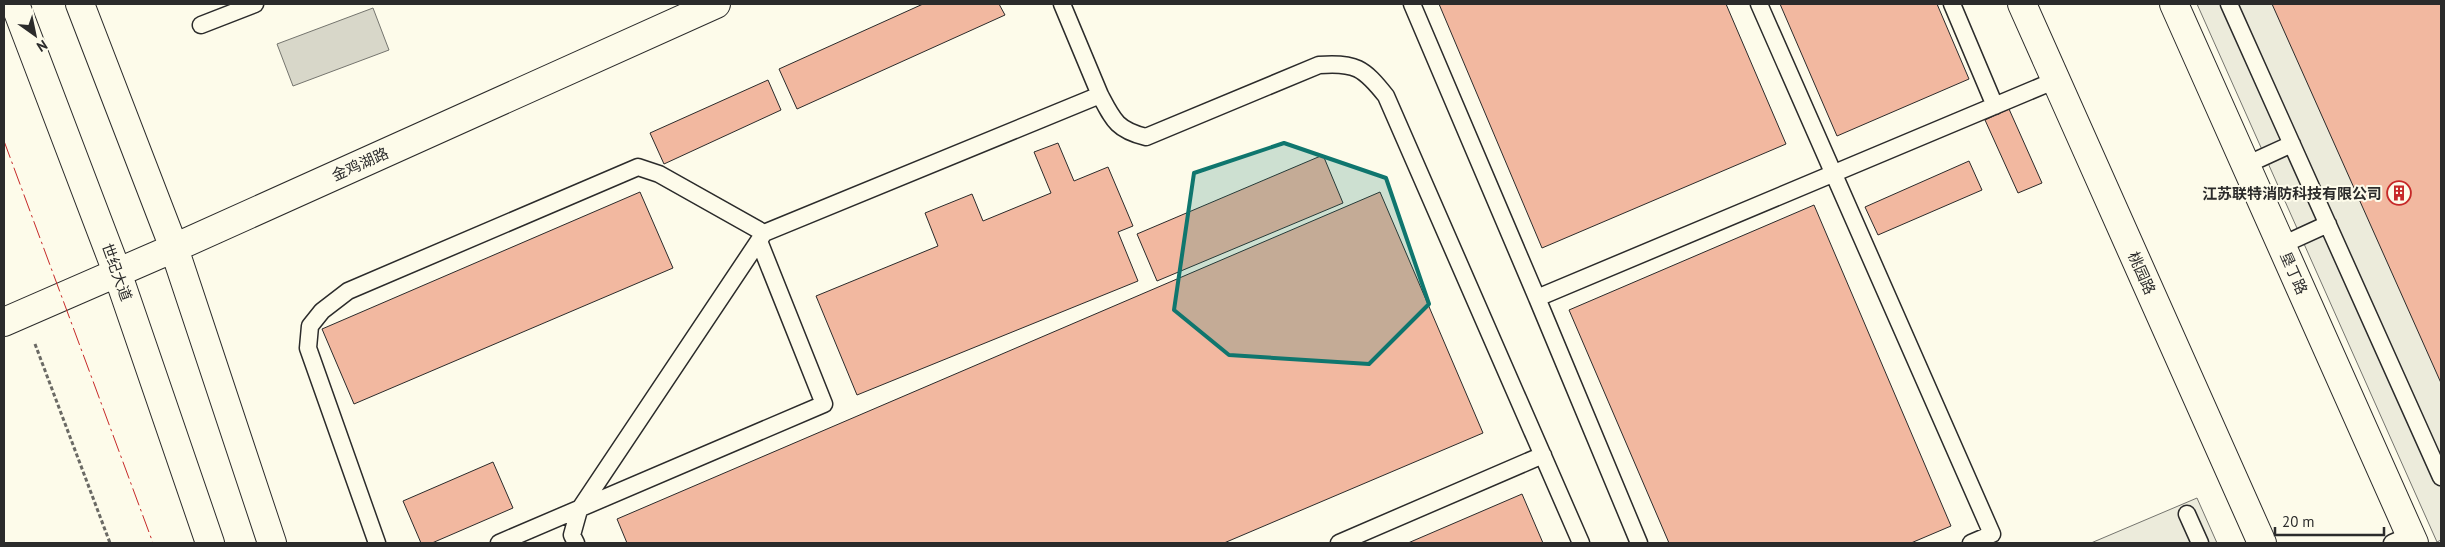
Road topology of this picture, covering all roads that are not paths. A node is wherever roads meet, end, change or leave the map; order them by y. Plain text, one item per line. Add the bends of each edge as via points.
1 (16, 4) edge
2 (80, 4) edge
3 (255, 4) edge
4 (716, 4) edge
5 (1062, 4) edge
6 (1412, 4) edge
7 (1759, 4) edge
8 (1952, 4) edge
9 (2022, 4) edge
10 (2174, 4) edge
11 (2229, 4) edge
12 (201, 25) dead end
13 (2056, 80) junction
14 (1100, 95) junction
15 (1995, 106) junction
16 (2292, 144) junction
17 (2246, 165) junction
18 (1834, 175) junction
19 (2328, 224) junction
20 (761, 237) junction
21 (2282, 245) junction
22 (174, 248) junction
23 (117, 272) junction
24 (1537, 298) junction
25 (14, 318) edge
26 (1542, 455) junction
27 (2441, 477) edge
28 (579, 510) junction
29 (2187, 514) dead end
30 (1995, 539) edge
31 (2406, 540) edge
32 (210, 543) edge
33 (272, 543) edge
34 (377, 543) edge
35 (499, 543) edge
36 (576, 543) edge
37 (1339, 543) edge
38 (1581, 543) edge
39 (1639, 543) edge
40 (1971, 543) edge
41 (2200, 543) edge
42 (2262, 543) edge

1 - 23 street, 世纪大道
2 - 22 street
3 - 12 lane
4 - 22 street, 金鸡湖路
5 - 14 lane
6 - 24 lane
7 - 18 lane
8 - 15 lane
9 - 13 street, 桃园路
10 - 17 street, 垦丁路
11 - 16 lane
13 - 15 lane
13 - 42 street, 桃园路
14 - 20 lane
14 - 26 lane via 1113,121 1129,133 1146,137 1319,65 1342,63 1357,67 1386,96
15 - 18 lane
16 - 17 lane
16 - 19 lane
17 - 21 street, 垦丁路
18 - 24 lane
18 - 30 lane
19 - 21 lane
19 - 27 lane
20 - 28 lane
20 - 28 lane via 824,404
20 - 34 lane via 659,174 638,167 348,291 322,311 310,326 308,348
21 - 31 street, 垦丁路
22 - 23 street, 金鸡湖路
22 - 33 street
23 - 25 street, 金鸡湖路
23 - 32 street, 世纪大道
24 - 39 lane
26 - 37 lane
26 - 38 lane
28 - 35 lane
28 - 36 lane via 572,534
29 - 41 lane
30 - 40 lane

